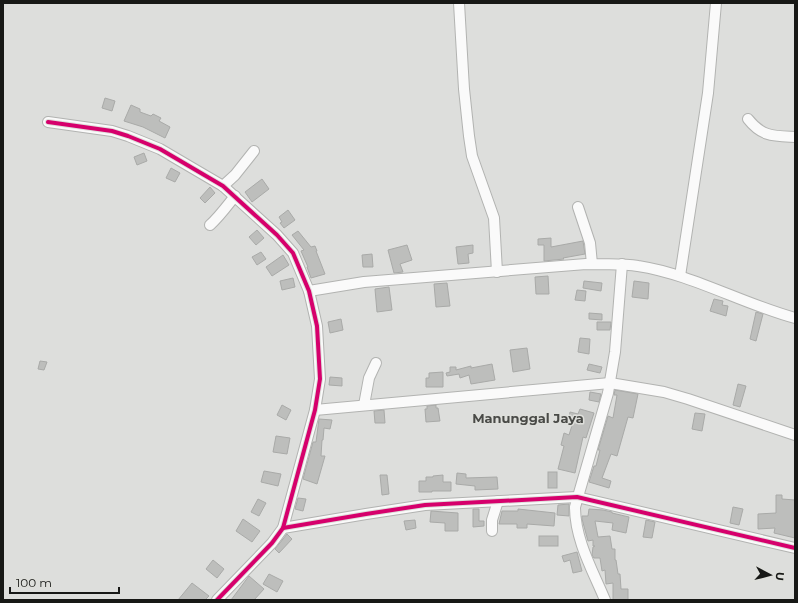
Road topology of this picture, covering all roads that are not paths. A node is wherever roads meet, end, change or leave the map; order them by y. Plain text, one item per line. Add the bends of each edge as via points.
1 (459, 3) edge
2 (716, 3) edge
3 (748, 119) dead end
4 (48, 122) dead end
5 (795, 137) edge
6 (254, 151) dead end
7 (223, 186) junction
8 (235, 196) junction
9 (578, 207) dead end
10 (210, 225) dead end
11 (592, 264) junction
12 (622, 264) junction
13 (496, 272) junction
14 (680, 276) junction
15 (309, 291) junction
16 (795, 318) edge
17 (376, 364) dead end
18 (610, 383) junction
19 (364, 405) junction
20 (315, 410) junction
21 (795, 434) edge
22 (577, 497) junction
23 (498, 501) junction
24 (283, 528) junction
25 (492, 531) dead end
26 (795, 548) edge
27 (217, 600) edge
28 (605, 600) edge

1 - 13 street via 469,136 472,156 494,218
2 - 14 street via 708,93
3 - 5 street via 763,133
4 - 7 street via 101,129 128,136 160,149
6 - 7 street
7 - 8 street
8 - 10 street
8 - 15 street via 287,246
9 - 11 street via 590,243
11 - 12 street
11 - 13 street
12 - 14 street
12 - 18 street
13 - 15 street via 364,282
14 - 16 street
15 - 20 street via 317,326 319,351 320,379
17 - 19 street via 369,378
18 - 19 street
18 - 21 street via 664,392
18 - 22 street via 599,430
19 - 20 street
20 - 24 street
22 - 23 street
22 - 26 street
22 - 28 street via 575,522
23 - 24 street via 426,506
23 - 25 street via 492,520
24 - 27 street via 272,543

